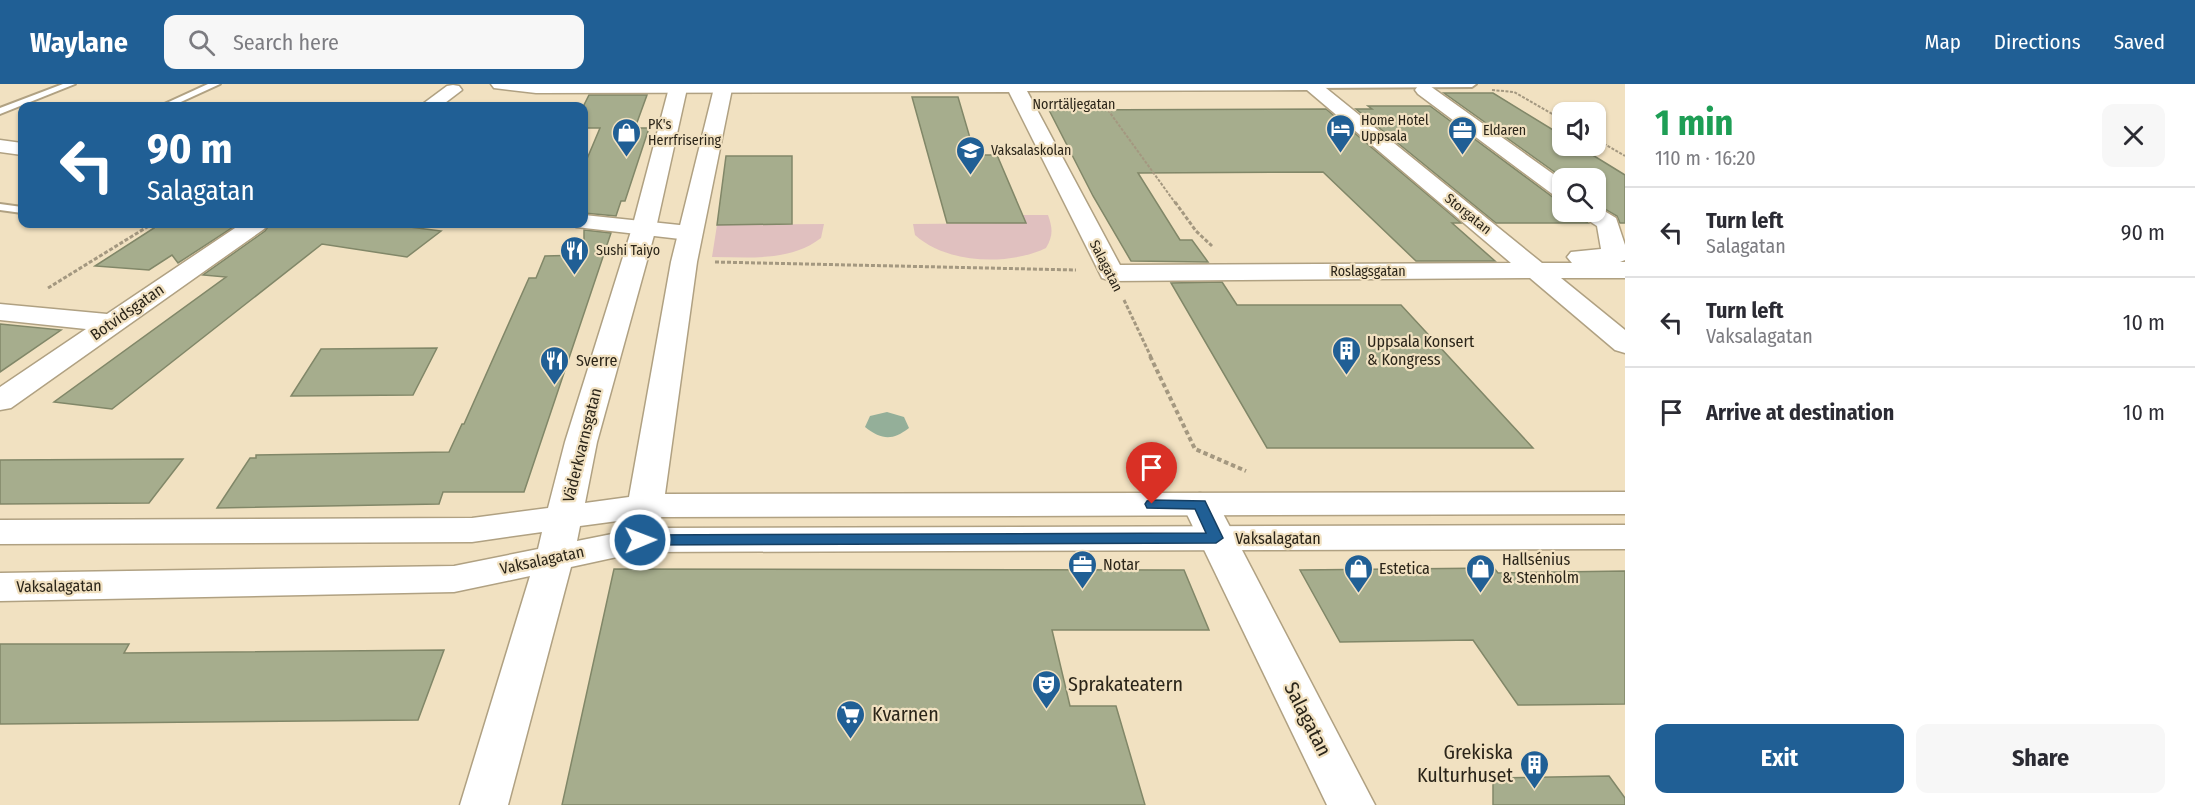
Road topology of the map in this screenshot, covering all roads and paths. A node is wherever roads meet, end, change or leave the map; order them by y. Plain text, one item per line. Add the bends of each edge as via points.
1 (71, 84) edge
2 (216, 84) edge
3 (500, 84) edge
4 (1310, 84) edge
5 (1399, 84) edge
6 (1472, 84) edge
7 (724, 85) edge
8 (678, 86) edge
9 (453, 90) dead end
10 (1424, 90) dead end
11 (1018, 91) edge
12 (1520, 95) dead end
13 (24, 102) edge
14 (174, 102) edge
15 (435, 102) edge
16 (18, 104) edge
17 (1103, 104) junction
18 (1125, 104) dead end
19 (0, 111) edge
20 (1552, 114) edge
21 (1606, 145) edge
22 (0, 146) edge
23 (18, 148) edge
24 (1625, 156) edge
25 (1552, 183) edge
26 (0, 207) edge
27 (18, 209) edge
28 (588, 222) edge
29 (1605, 222) edge
30 (145, 228) edge
31 (250, 228) edge
32 (644, 228) junction
33 (689, 233) junction
34 (684, 261) junction
35 (1547, 264) junction
36 (1625, 270) edge
37 (1230, 271) junction
38 (1111, 273) junction
39 (2, 314) edge
40 (110, 323) junction
41 (1625, 344) edge
42 (0, 401) edge
43 (1195, 449) dead end
44 (1625, 503) edge
45 (1208, 521) junction
46 (642, 523) junction
47 (0, 532) edge
48 (560, 537) junction
49 (1625, 537) edge
50 (0, 587) edge
51 (484, 805) edge
52 (1351, 805) edge

1 - 13 lane
2 - 14 lane
3 - 8 street, Norrtäljegatan via 536,88
4 - 5 lane
4 - 11 street, Norrtäljegatan
4 - 35 street, Storgatan
5 - 6 lane
7 - 8 street, Norrtäljegatan
7 - 11 street, Norrtäljegatan
7 - 33 street
8 - 32 street, Väderkvarnsgatan
9 - 15 street
10 - 25 street
11 - 17 street, Norrtäljegatan
11 - 38 street, Salagatan
12 - 20 path
16 - 19 lane
17 - 18 street, Norrtäljegatan
17 - 37 path
21 - 24 path
22 - 23 street
26 - 27 lane
28 - 32 street
29 - 35 street via 1614,256
30 - 39 path
31 - 40 street, Botvidsgatan
32 - 33 street
32 - 48 street, Väderkvarnsgatan via 581,441
33 - 34 street
34 - 38 path
34 - 46 street
35 - 36 street, Roslagsgatan
35 - 37 street, Roslagsgatan
35 - 41 street, Storgatan
37 - 38 street, Roslagsgatan
38 - 43 path, Salagatan
39 - 40 street
40 - 42 street, Botvidsgatan
44 - 45 street, Vaksalagatan
45 - 46 street, Vaksalagatan
45 - 49 street, Vaksalagatan
45 - 52 street, Salagatan
46 - 48 street, Vaksalagatan
47 - 48 street, Vaksalagatan via 472,530
48 - 50 street, Vaksalagatan via 454,579
48 - 51 street, Väderkvarnsgatan

